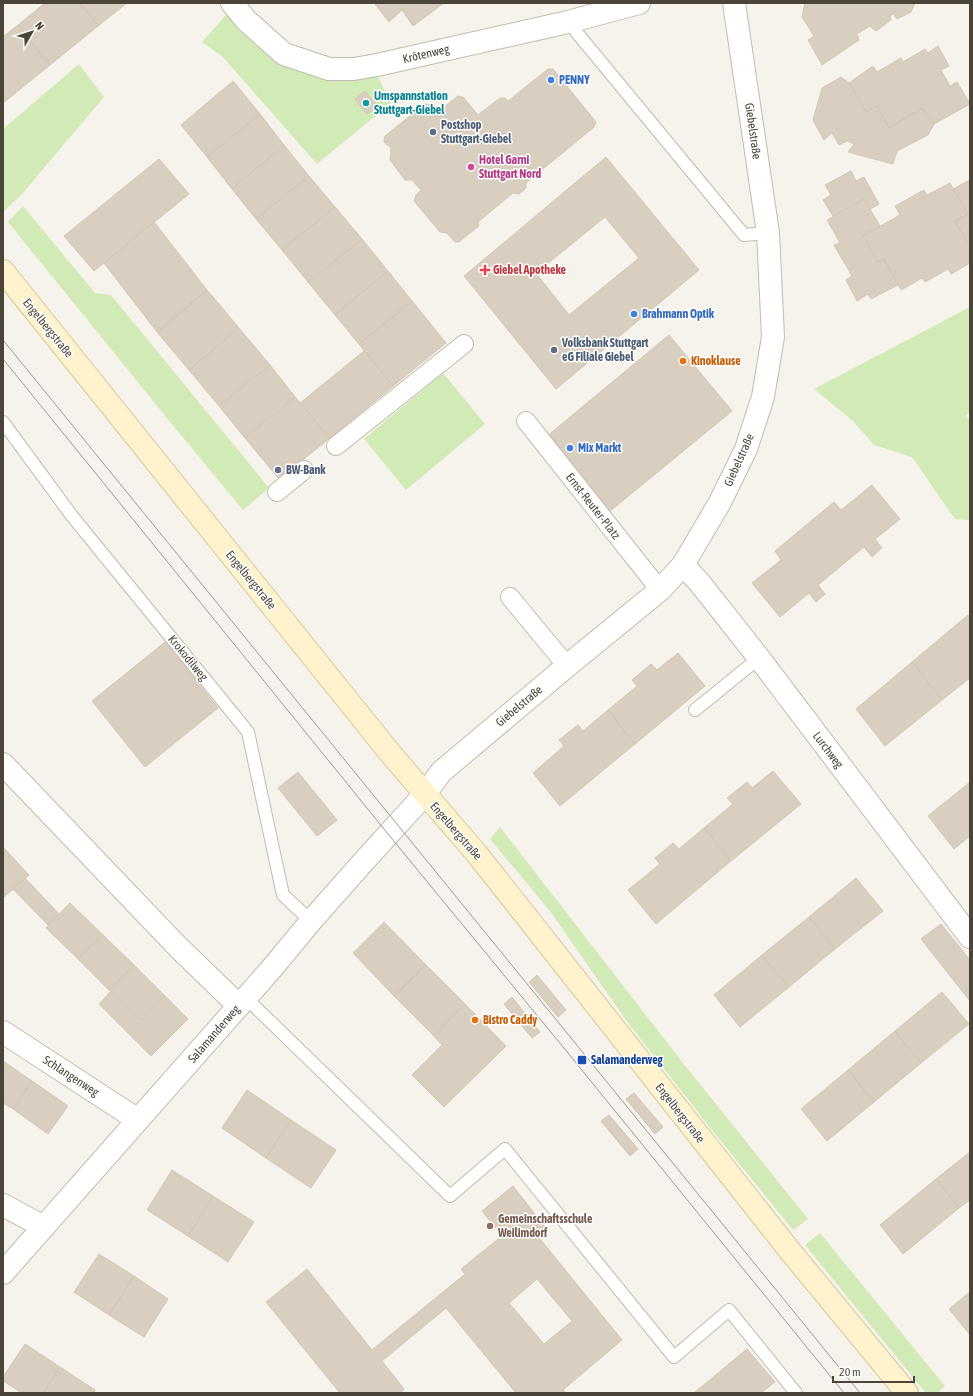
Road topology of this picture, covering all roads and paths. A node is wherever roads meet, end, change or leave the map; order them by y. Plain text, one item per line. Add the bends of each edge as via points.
1 (232, 3) edge
2 (639, 3) edge
3 (734, 3) edge
4 (568, 22) junction
5 (768, 233) junction
6 (3, 271) edge
7 (464, 344) dead end
8 (526, 421) dead end
9 (3, 422) edge
10 (336, 446) dead end
11 (304, 470) dead end
12 (277, 492) dead end
13 (684, 565) junction
14 (660, 590) junction
15 (510, 597) dead end
16 (760, 658) junction
17 (567, 666) junction
18 (695, 710) dead end
19 (3, 764) edge
20 (425, 794) junction
21 (311, 921) junction
22 (970, 937) edge
23 (242, 1002) junction
24 (3, 1032) edge
25 (138, 1120) junction
26 (3, 1205) edge
27 (44, 1227) junction
28 (3, 1274) edge
29 (796, 1393) edge
30 (907, 1393) edge

1 - 4 street, Krötenweg via 246,20 284,54 329,69 354,69
2 - 4 street, Krötenweg
3 - 5 street, Giebelstraße
4 - 5 lane via 744,235
5 - 13 street, Giebelstraße via 773,337 763,397 746,450
6 - 20 main road, Engelbergstraße
7 - 10 street
8 - 14 street, Ernst-Reuter-Platz
9 - 21 lane, Krokodilweg via 72,516 248,732 283,895
11 - 12 street
13 - 14 street, Giebelstraße
13 - 16 street, Lurchweg
14 - 17 street, Giebelstraße
15 - 17 street
16 - 18 lane
16 - 22 street, Lurchweg
17 - 20 street, Giebelstraße via 442,772
19 - 23 street via 178,947
20 - 21 street, Salamanderweg
20 - 30 main road, Engelbergstraße via 477,854 790,1251
21 - 23 street, Salamanderweg
23 - 25 street, Salamanderweg
23 - 29 lane via 450,1196 505,1149 674,1356 729,1310
24 - 25 street, Schlangenweg
25 - 27 street, Salamanderweg
26 - 27 street
27 - 28 street, Salamanderweg

